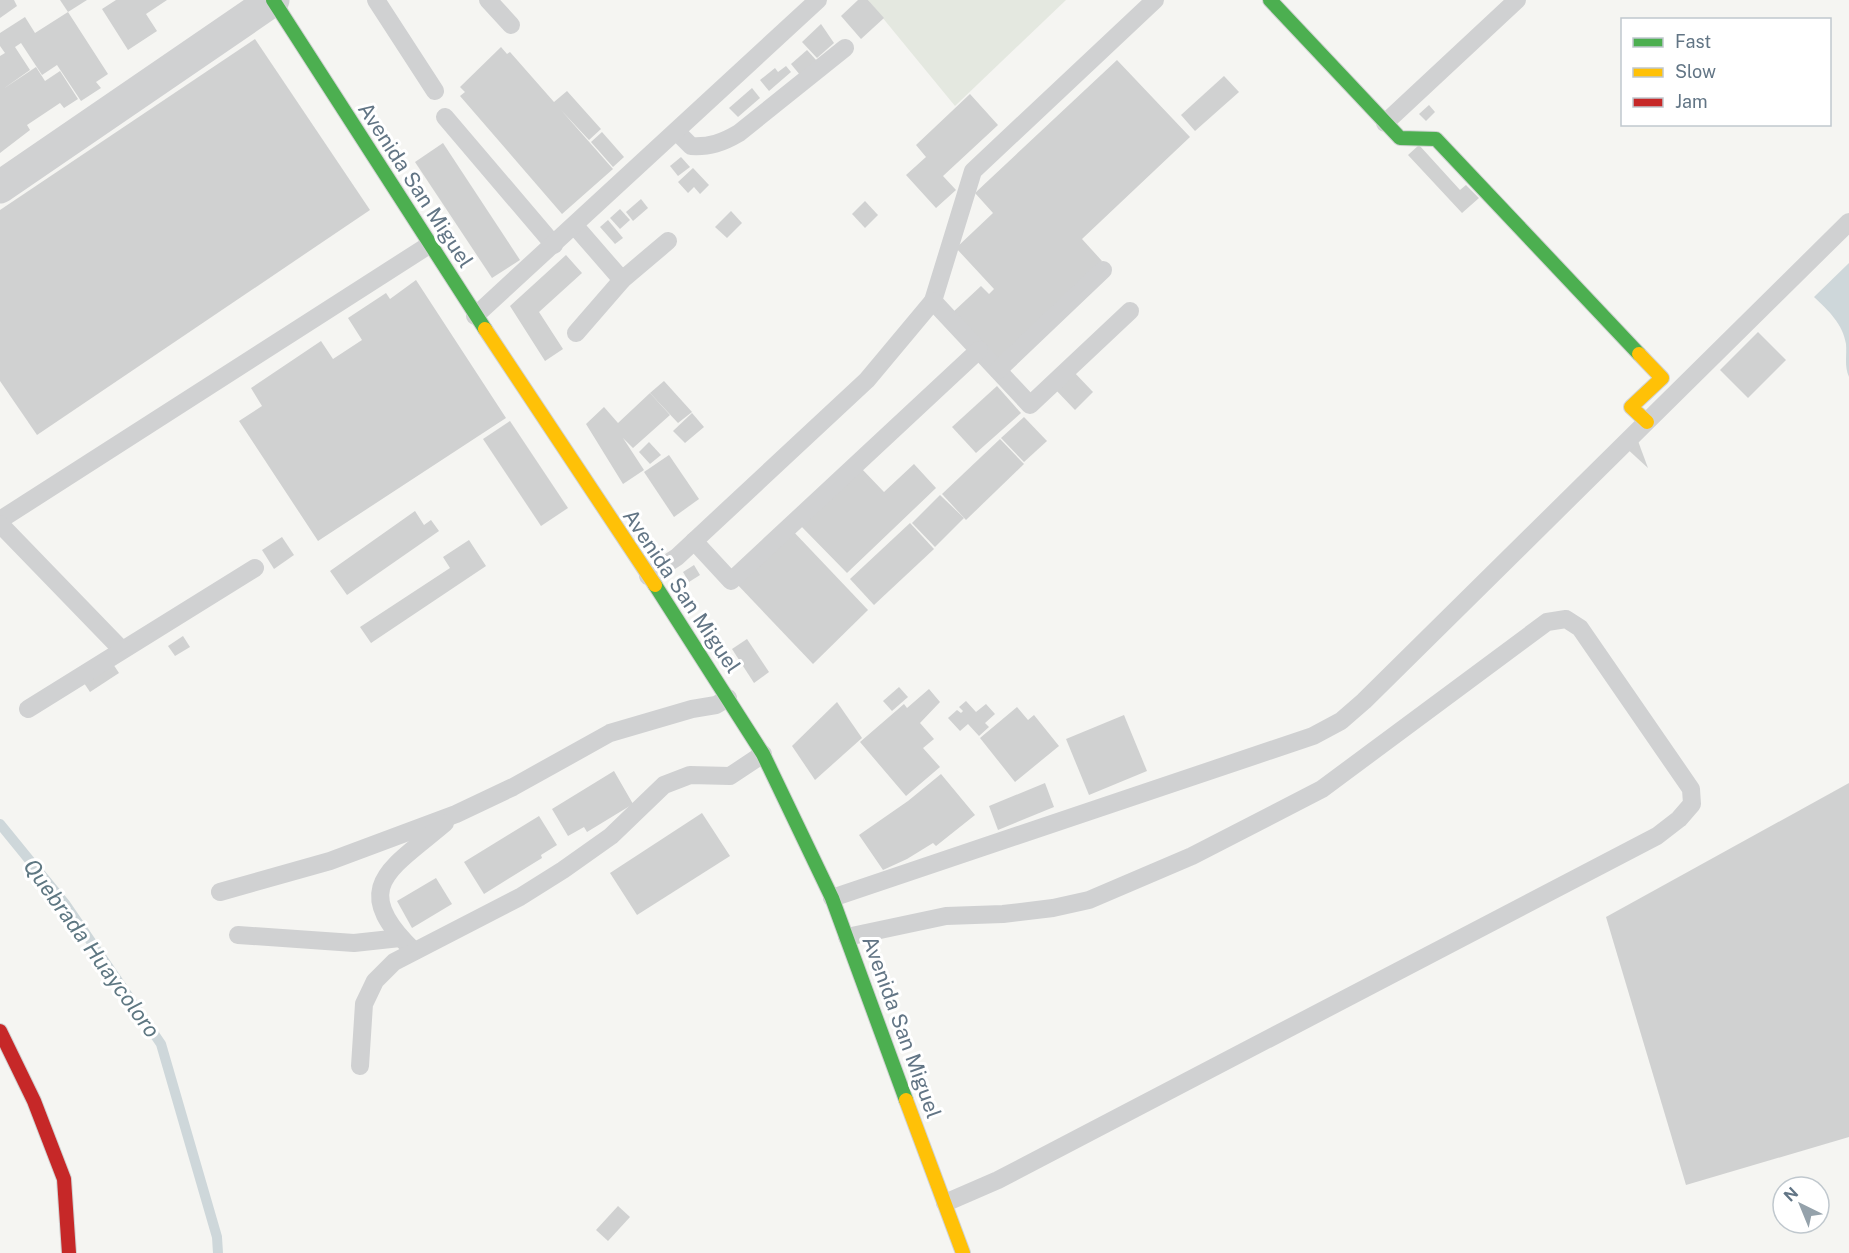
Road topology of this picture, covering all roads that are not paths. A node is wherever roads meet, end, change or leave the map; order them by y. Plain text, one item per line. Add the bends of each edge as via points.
1 (273, 0) edge
2 (376, 0) edge
3 (488, 0) edge
4 (818, 0) edge
5 (1155, 0) edge
6 (1270, 0) edge
7 (1517, 0) edge
8 (511, 25) dead end
9 (845, 48) dead end
10 (435, 91) dead end
11 (445, 117) dead end
12 (1385, 123) junction
13 (677, 132) junction
14 (0, 187) edge
15 (1849, 222) edge
16 (575, 226) junction
17 (668, 241) dead end
18 (429, 245) junction
19 (554, 245) junction
20 (1103, 270) dead end
21 (622, 280) junction
22 (933, 301) junction
23 (1130, 311) dead end
24 (475, 316) junction
25 (576, 333) dead end
26 (979, 350) junction
27 (998, 370) junction
28 (1647, 422) junction
29 (0, 522) edge
30 (694, 541) junction
31 (255, 568) dead end
32 (648, 576) junction
33 (122, 650) junction
34 (728, 698) junction
35 (28, 709) dead end
36 (763, 754) junction
37 (456, 814) junction
38 (220, 892) dead end
39 (832, 898) junction
40 (238, 934) dead end
41 (847, 937) junction
42 (400, 938) junction
43 (414, 951) junction
44 (0, 1031) edge
45 (360, 1066) dead end
46 (945, 1203) junction
47 (69, 1253) edge
48 (963, 1253) edge

1 - 14 street
1 - 18 street, Avenida San Miguel
2 - 10 lane
3 - 8 lane
4 - 13 lane
5 - 22 lane via 973,171
6 - 12 street
7 - 12 lane
9 - 13 lane via 723,142 691,146
11 - 19 lane
12 - 28 street via 1400,138 1436,139 1662,378 1631,407
13 - 16 lane
15 - 28 lane
16 - 19 lane
16 - 21 lane
17 - 21 lane
18 - 24 street, Avenida San Miguel
18 - 29 lane
19 - 24 lane
20 - 27 lane
21 - 25 lane
22 - 26 lane
22 - 30 lane via 867,380
23 - 27 lane via 1030,405
24 - 32 street, Avenida San Miguel
26 - 27 lane
26 - 30 lane via 731,581
28 - 39 lane via 1341,721 1313,736
29 - 33 lane
30 - 32 lane
31 - 33 lane
32 - 34 street, Avenida San Miguel
33 - 35 lane
34 - 36 street, Avenida San Miguel
34 - 37 lane via 716,705 610,734
36 - 39 street, Avenida San Miguel
36 - 43 lane via 730,776 690,775 664,784 611,836 562,870 520,897
37 - 38 lane via 330,861
37 - 42 lane via 387,873 378,892 382,913
39 - 41 street, Avenida San Miguel
40 - 42 lane via 354,943
41 - 46 street, Avenida San Miguel
41 - 46 lane via 946,916 1003,914 1089,900 1192,856 1322,789 1547,622 1566,619 1580,628 1691,789 1692,804 1657,836 998,1180
42 - 43 lane
43 - 45 lane via 394,962 375,981 363,1004
44 - 47 street via 34,1101 64,1179
46 - 48 street, Avenida San Miguel

